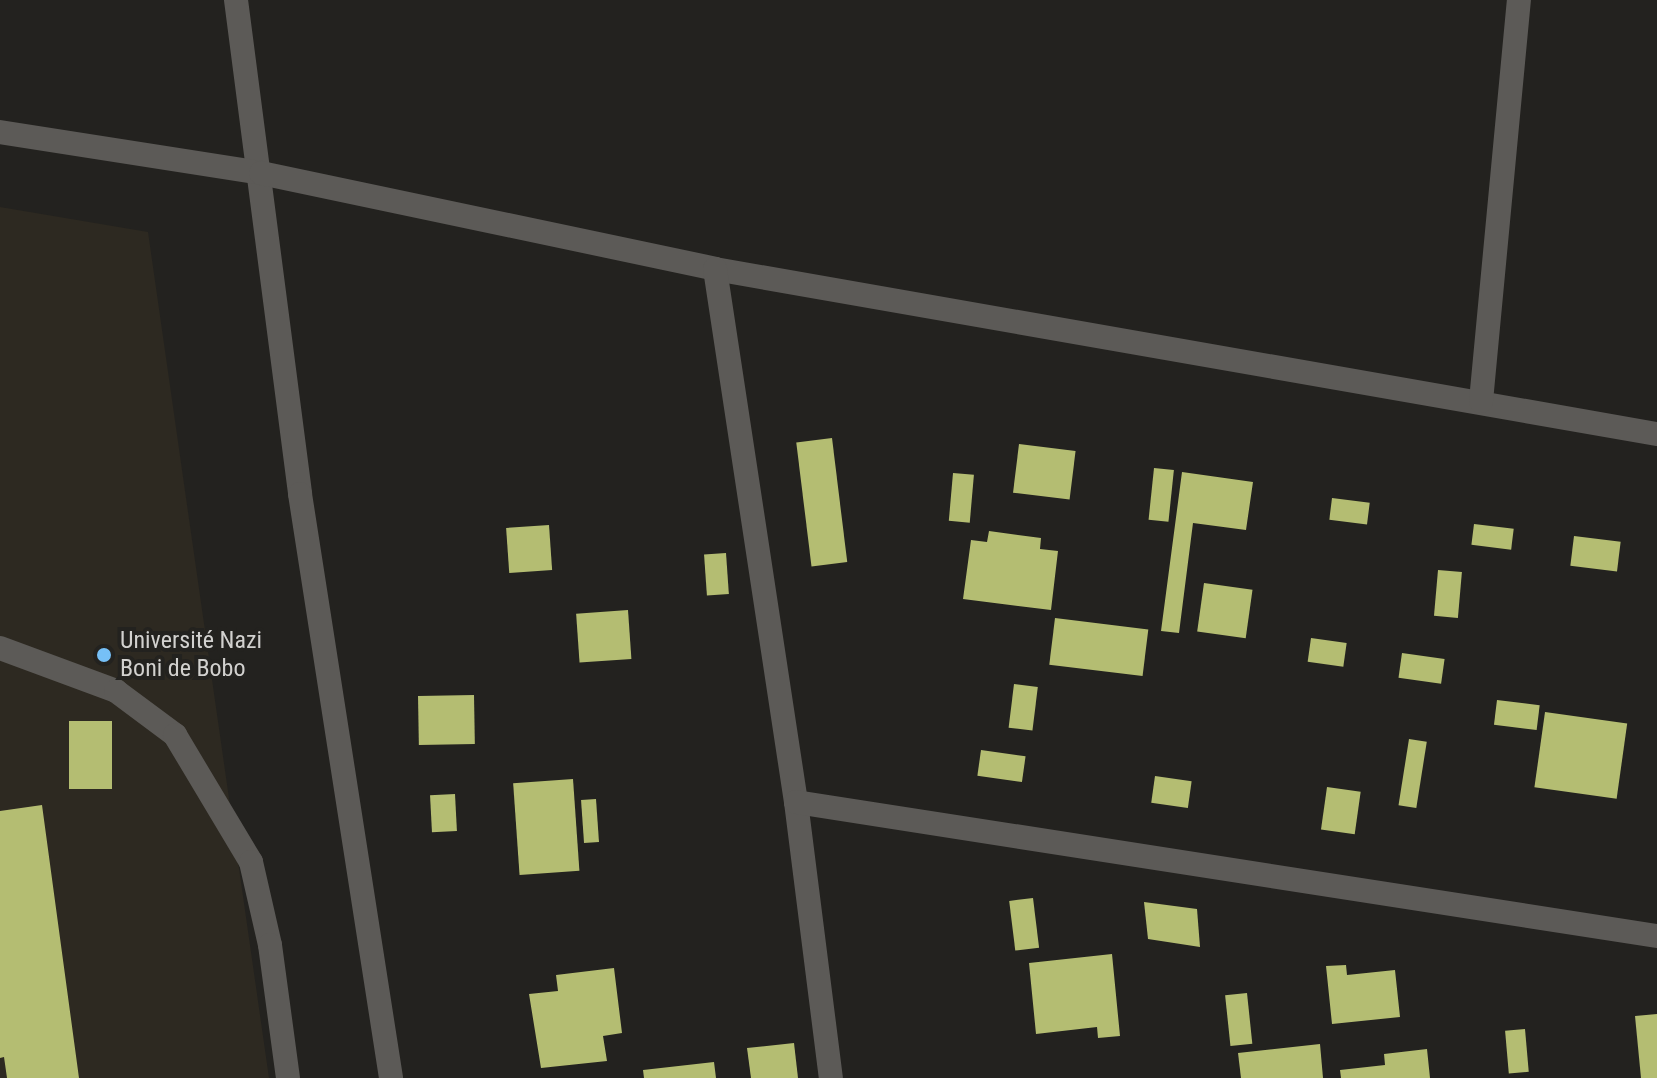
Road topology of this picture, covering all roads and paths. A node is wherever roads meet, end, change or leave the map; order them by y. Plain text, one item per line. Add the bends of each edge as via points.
1 (236, 0) edge
2 (1519, 0) edge
3 (0, 132) edge
4 (261, 173) junction
5 (715, 269) junction
6 (1481, 401) junction
7 (1657, 434) edge
8 (0, 648) edge
9 (796, 802) junction
10 (1657, 936) edge
11 (288, 1078) edge
12 (391, 1078) edge
13 (831, 1078) edge

1 - 4 street
2 - 6 street
3 - 4 street
4 - 5 street
4 - 12 street via 300,494
5 - 6 street
5 - 9 street
6 - 7 street
8 - 11 street via 116,691 175,735 251,862 270,945
9 - 10 street
9 - 13 street

